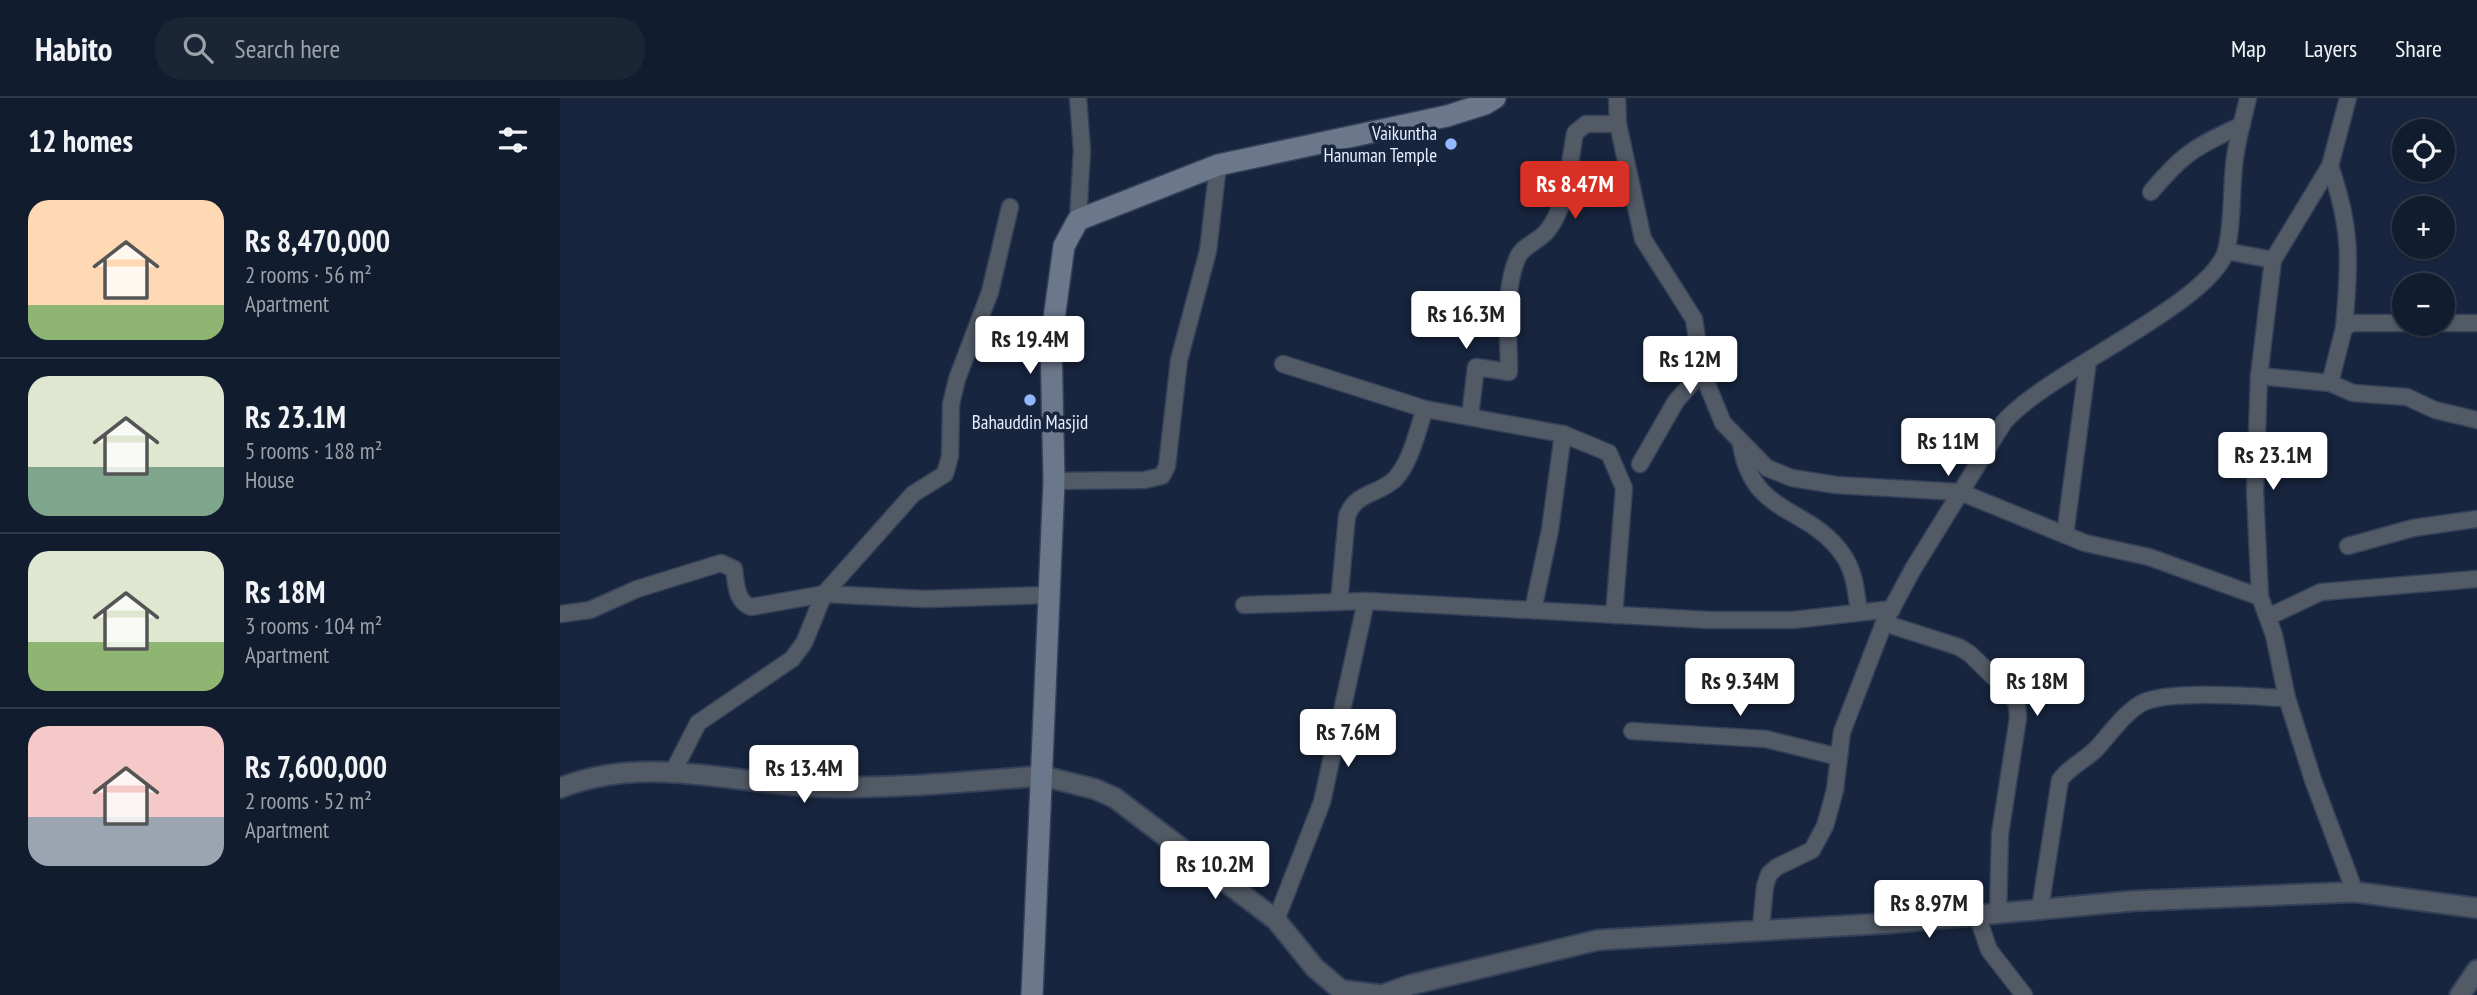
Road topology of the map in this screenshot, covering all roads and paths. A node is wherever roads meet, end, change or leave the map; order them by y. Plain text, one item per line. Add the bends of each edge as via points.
1 (1078, 98) edge
2 (1495, 98) edge
3 (1617, 98) edge
4 (2248, 98) edge
5 (2348, 98) edge
6 (1618, 124) junction
7 (2242, 125) junction
8 (1218, 165) junction
9 (2330, 166) junction
10 (2151, 192) dead end
11 (1010, 207) dead end
12 (1078, 220) junction
13 (2226, 251) junction
14 (2273, 260) junction
15 (2392, 323) edge
16 (2455, 323) edge
17 (2477, 323) edge
18 (2344, 328) junction
19 (2088, 361) junction
20 (1283, 364) dead end
21 (1702, 372) junction
22 (2259, 376) junction
23 (2330, 383) junction
24 (1425, 409) junction
25 (1470, 416) junction
26 (2477, 420) edge
27 (1563, 434) junction
28 (1741, 444) junction
29 (1640, 464) dead end
30 (1054, 481) junction
31 (1960, 492) junction
32 (2477, 519) edge
33 (2065, 535) junction
34 (2348, 546) dead end
35 (2477, 579) edge
36 (824, 594) junction
37 (1049, 595) junction
38 (2260, 597) junction
39 (1366, 601) junction
40 (1339, 602) junction
41 (1244, 605) dead end
42 (1533, 610) junction
43 (1858, 612) junction
44 (560, 614) edge
45 (1614, 615) junction
46 (1888, 616) junction
47 (2268, 617) junction
48 (2287, 698) junction
49 (1632, 731) dead end
50 (1839, 757) junction
51 (674, 770) junction
52 (1042, 776) junction
53 (560, 788) edge
54 (2355, 892) junction
55 (2477, 908) edge
56 (2040, 909) junction
57 (1998, 913) junction
58 (1977, 915) junction
59 (1276, 920) junction
60 (1761, 928) junction
61 (2477, 970) edge
62 (1032, 995) edge
63 (1382, 995) edge
64 (2024, 995) edge
65 (2460, 995) edge

1 - 12 street via 1082,150
2 - 8 main road via 1447,116
3 - 6 street
4 - 7 street
5 - 9 street
6 - 21 street via 1643,239 1694,319
6 - 25 street via 1586,124 1575,133 1556,218 1516,261 1508,309 1509,372 1476,367
7 - 10 street via 2193,148
7 - 13 street
8 - 12 main road
8 - 30 street via 1208,251 1195,309 1183,336 1162,476
9 - 14 street
9 - 18 street via 2347,222 2349,276
11 - 36 street via 990,292 957,379 945,474 914,494
12 - 30 main road via 1064,246 1051,341
13 - 14 street
13 - 19 street via 2217,269 2196,288
14 - 22 street
15 - 18 street via 2352,323
16 - 17 street
18 - 23 street
19 - 31 street via 2019,404
19 - 33 street
20 - 24 street
21 - 28 street via 1723,423
21 - 29 street via 1676,401
22 - 23 street
22 - 38 street via 2255,492
23 - 26 street via 2353,393 2407,397 2435,410
24 - 25 street
24 - 40 street via 1403,468 1392,482 1351,505
25 - 27 street
27 - 42 street
27 - 45 street via 1609,453 1624,488
28 - 31 street via 1768,468 1792,478
28 - 43 street via 1744,467 1758,489 1819,531 1843,555 1855,580
30 - 37 main road
31 - 33 street
31 - 46 street
32 - 34 street via 2413,528
33 - 38 street via 2149,557
35 - 47 street via 2321,592
36 - 37 street via 926,599
36 - 44 street via 745,605 734,569 721,563 638,589 590,610
36 - 51 street via 804,643 792,659 698,723
37 - 52 main road
38 - 47 street
39 - 40 street
39 - 42 street
39 - 59 street via 1322,802
40 - 41 street
42 - 45 street
43 - 45 street via 1793,620
43 - 46 street
46 - 50 street via 1842,732
46 - 57 street via 1959,647 2010,692 2017,704 2000,834
47 - 48 street
48 - 54 street
48 - 56 street via 2209,695 2154,699 2134,708 2095,751 2069,767 2060,780
49 - 50 street via 1766,739
50 - 60 street via 1825,827 1812,849 1769,874
51 - 52 street via 822,787
51 - 53 street via 614,775
52 - 59 street via 1115,798
52 - 62 main road
54 - 55 street
54 - 56 street
56 - 57 street
57 - 58 street
58 - 60 street
58 - 64 street via 1989,950
59 - 63 street via 1315,968 1341,990
60 - 63 street via 1598,940
61 - 65 street

